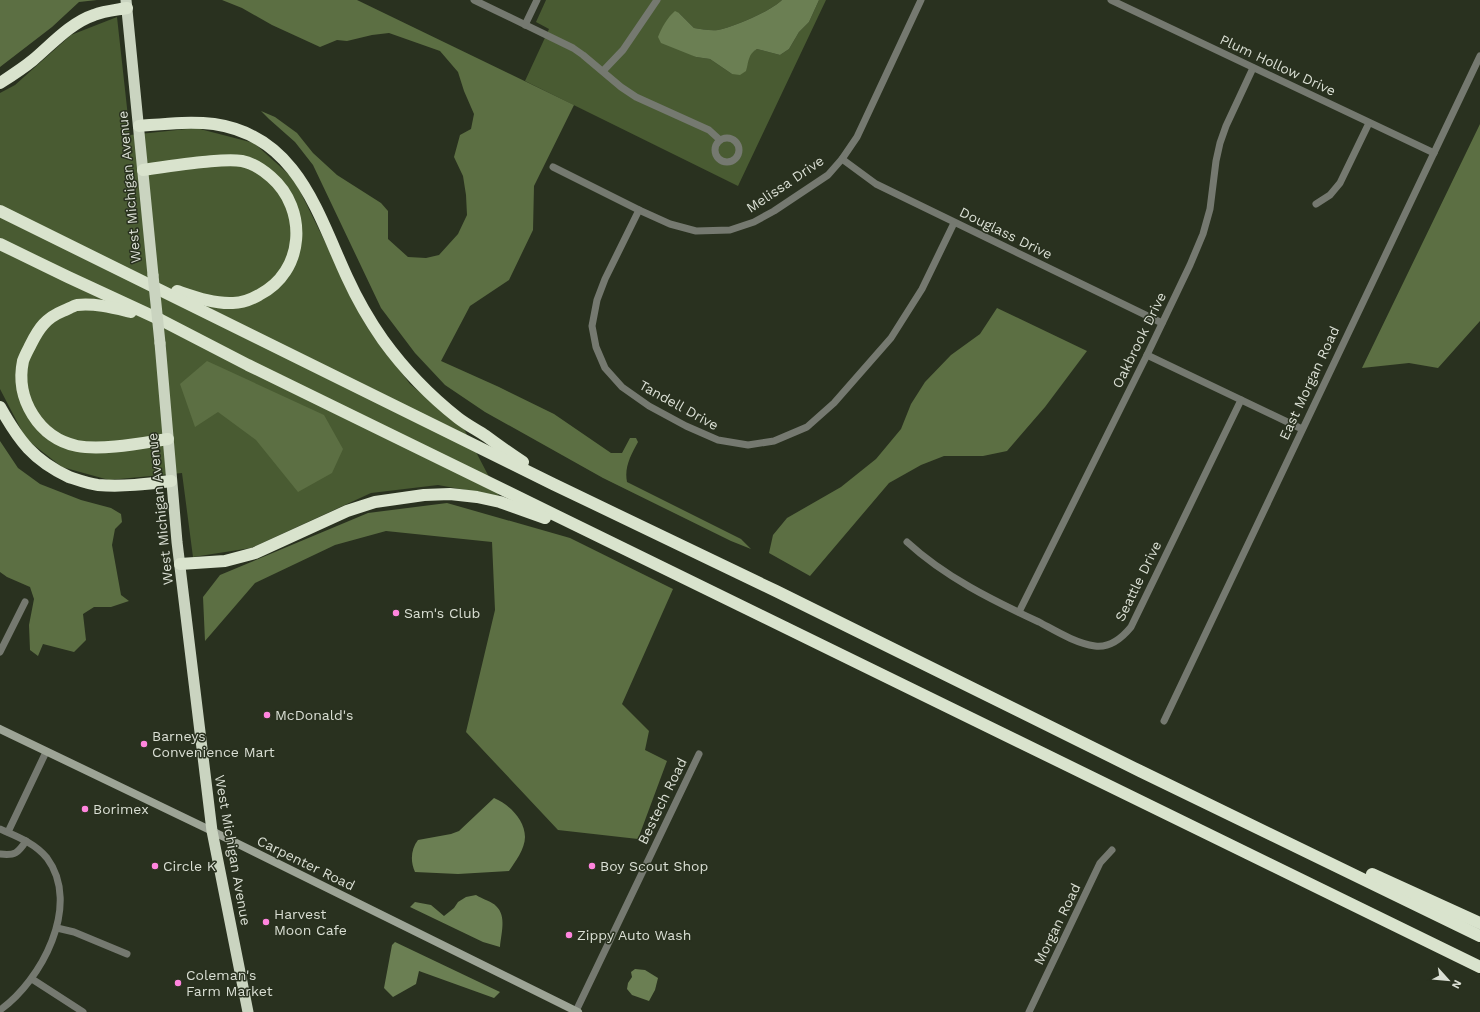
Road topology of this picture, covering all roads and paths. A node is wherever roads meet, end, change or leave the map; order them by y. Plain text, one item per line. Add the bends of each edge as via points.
1 (474, 0) edge
2 (537, 0) edge
3 (657, 0) edge
4 (921, 0) edge
5 (1111, 0) edge
6 (126, 4) edge
7 (525, 25) junction
8 (1480, 56) edge
9 (1253, 68) junction
10 (603, 71) junction
11 (0, 83) edge
12 (1369, 123) junction
13 (139, 126) junction
14 (720, 140) dead end
15 (1434, 153) junction
16 (842, 160) junction
17 (552, 167) dead end
18 (143, 170) junction
19 (1316, 204) dead end
20 (640, 210) junction
21 (0, 211) edge
22 (954, 222) junction
23 (0, 244) edge
24 (148, 278) junction
25 (161, 320) junction
26 (1162, 323) junction
27 (1147, 355) junction
28 (1241, 400) junction
29 (0, 407) edge
30 (1302, 429) junction
31 (168, 439) junction
32 (171, 482) junction
33 (553, 484) junction
34 (907, 542) dead end
35 (614, 544) junction
36 (180, 564) junction
37 (25, 602) dead end
38 (1019, 612) junction
39 (0, 652) edge
40 (1164, 721) dead end
41 (0, 730) edge
42 (46, 752) junction
43 (699, 754) dead end
44 (0, 829) edge
45 (212, 831) junction
46 (8, 832) junction
47 (26, 841) junction
48 (1298, 846) junction
49 (1112, 850) dead end
50 (0, 854) edge
51 (1480, 923) edge
52 (57, 928) junction
53 (1480, 936) edge
54 (1436, 945) junction
55 (127, 954) dead end
56 (1480, 967) edge
57 (1480, 975) edge
58 (32, 979) junction
59 (0, 1010) edge
60 (83, 1012) edge
61 (248, 1012) edge
62 (577, 1012) edge
63 (1029, 1012) edge

1 - 7 street
2 - 7 street
3 - 10 street via 622,50
4 - 16 street, Melissa Drive via 856,137
5 - 9 street, Plum Hollow Drive
6 - 11 highway via 93,15 76,24 27,65
6 - 13 highway, West Michigan Avenue
7 - 10 street via 573,48
8 - 15 street, East Morgan Road
9 - 12 street, Plum Hollow Drive
9 - 26 street, Oakbrook Drive via 1220,143 1210,209 1203,234
10 - 14 street via 636,96 709,130
12 - 15 street, Plum Hollow Drive
12 - 19 street via 1340,183 1330,195
13 - 18 highway, West Michigan Avenue
13 - 33 highway via 195,122 225,126 252,136 279,155 294,170 308,191 368,317 397,358 426,390 458,418
15 - 30 street, East Morgan Road
16 - 20 street, Melissa Drive via 828,175 774,211 754,222 730,230 696,230 670,224
16 - 22 street, Douglass Drive via 876,184
17 - 20 street, Melissa Drive
18 - 24 highway, West Michigan Avenue
18 - 24 highway via 225,160 249,163 278,183 288,196 297,224 297,239 287,269 266,292 252,299 234,304 210,301
20 - 22 street, Tandell Drive via 597,300 592,326 596,348 606,368 622,387 649,406 718,440 748,445 774,441 807,427 834,403 891,338 922,289
21 - 24 highway
22 - 26 street, Douglass Drive
23 - 25 highway
24 - 31 highway, West Michigan Avenue, bridge via 160,343
24 - 33 highway
25 - 31 highway via 103,306 77,305 51,316 36,332 23,360 22,385 30,413 58,440 89,448
25 - 35 highway
26 - 27 street, Oakbrook Drive
27 - 28 street
27 - 38 street, Oakbrook Drive
28 - 30 street
28 - 38 street, Seattle Drive via 1131,628 1125,635 1116,642 1095,646 1074,639
29 - 32 highway via 28,450 43,462 76,480 97,485 121,486
30 - 40 street, East Morgan Road
31 - 32 highway, West Michigan Avenue
32 - 36 highway, West Michigan Avenue
33 - 48 highway
34 - 38 street, Seattle Drive via 962,583
35 - 36 highway via 500,502 450,494 375,502 347,511 255,553 226,561
35 - 54 highway
36 - 45 highway, West Michigan Avenue
37 - 39 street
41 - 42 main road, Carpenter Road
42 - 45 main road, Carpenter Road
42 - 46 street
43 - 62 street, Bestech Road
44 - 46 street
45 - 61 highway, West Michigan Avenue
45 - 62 main road, Carpenter Road
46 - 47 street
47 - 50 street via 15,853
47 - 52 street via 46,857 54,870 60,888
48 - 51 highway via 1336,859
48 - 53 highway
49 - 63 street, Morgan Road via 1100,863
52 - 55 street via 74,932
52 - 58 street
54 - 56 highway
54 - 57 highway via 1466,968
58 - 59 street
58 - 60 street

